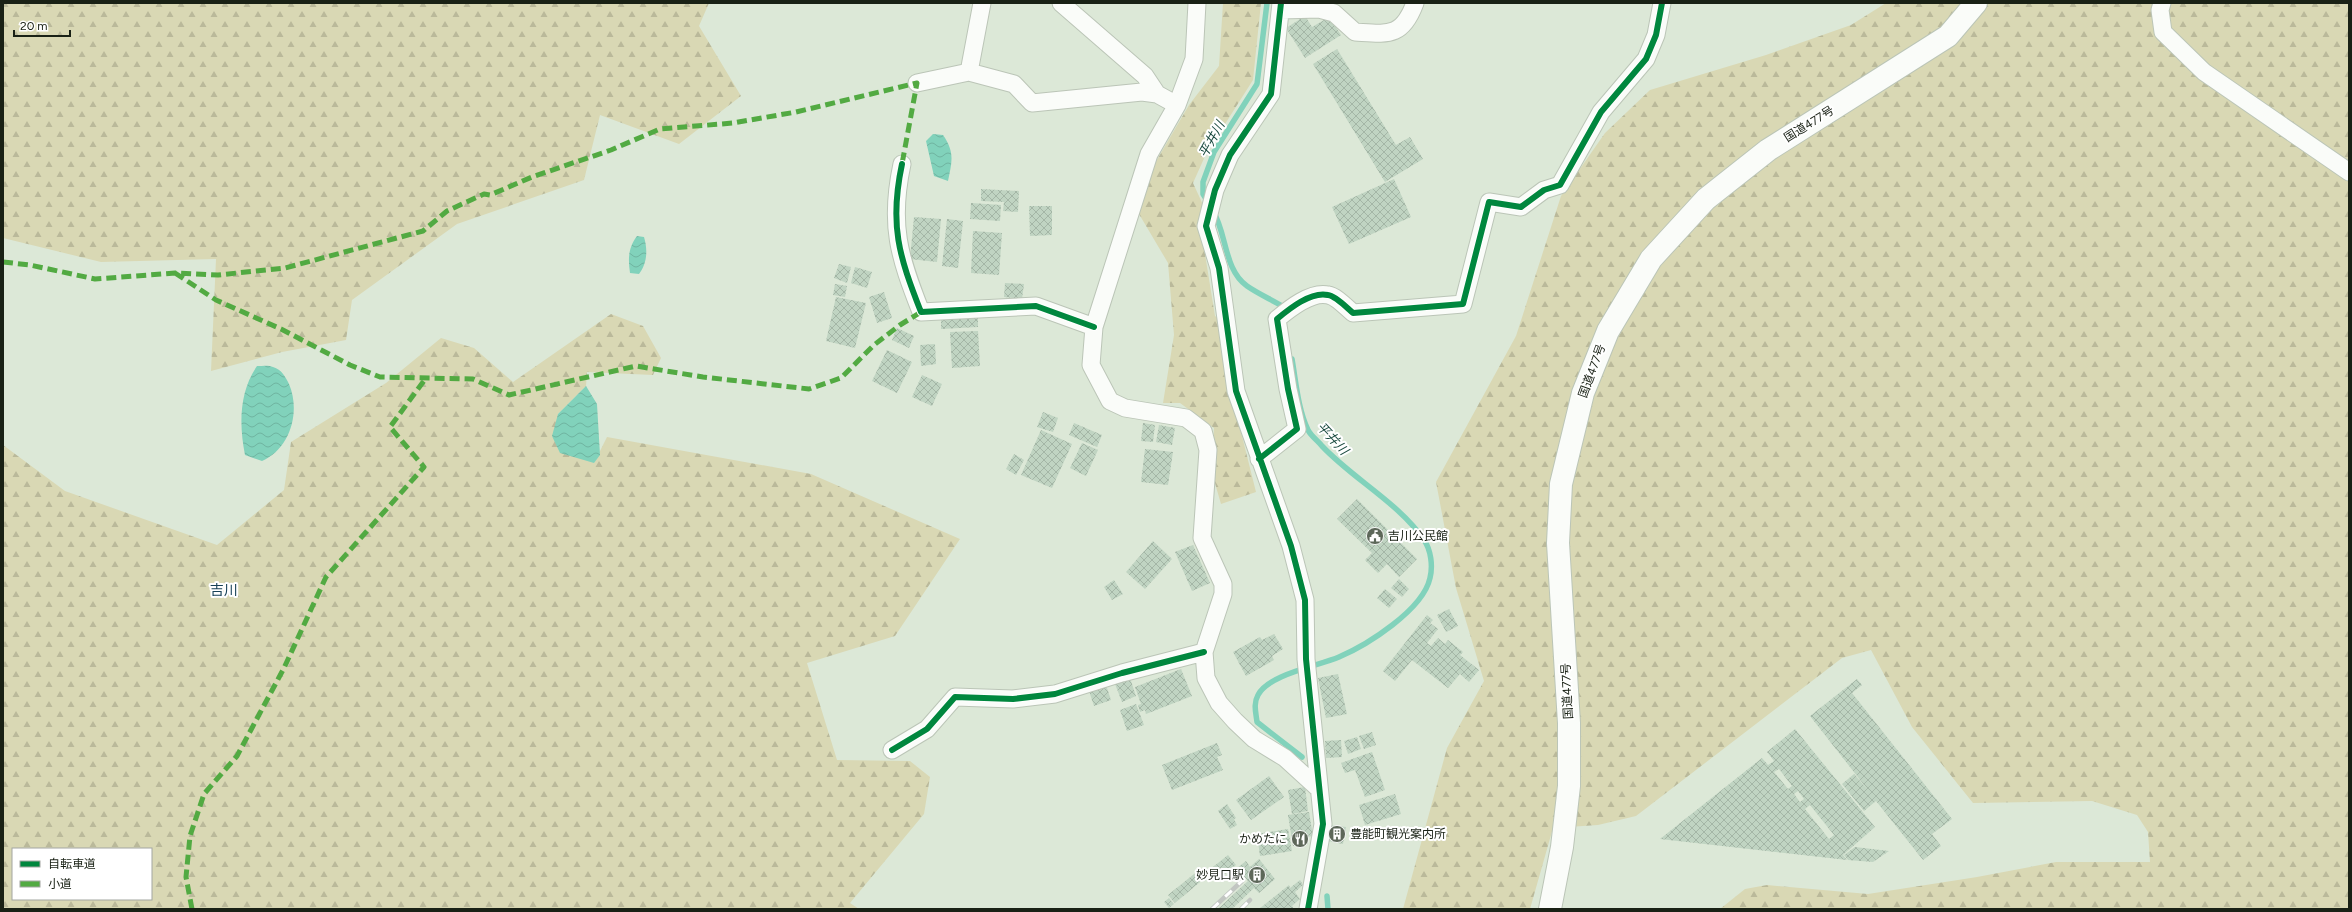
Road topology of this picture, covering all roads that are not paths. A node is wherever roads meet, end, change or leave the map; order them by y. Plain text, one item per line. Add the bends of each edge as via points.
1 (982, 3) edge
2 (1061, 3) edge
3 (1197, 3) edge
4 (1415, 3) edge
5 (1662, 3) edge
6 (1976, 3) edge
7 (2162, 3) edge
8 (1281, 6) edge
9 (969, 72) junction
10 (917, 83) dead end
11 (1157, 94) junction
12 (1177, 106) junction
13 (902, 164) dead end
14 (2349, 172) edge
15 (1094, 327) junction
16 (1259, 459) junction
17 (1204, 652) junction
18 (892, 750) dead end
19 (1319, 789) junction
20 (1308, 909) edge
21 (1550, 909) edge

1 - 9 street
2 - 11 street via 1145,76
3 - 12 street via 1194,59
4 - 8 street via 1408,20 1389,34 1355,32 1334,13 1319,9
5 - 16 street via 1656,35 1646,59 1601,112 1560,184 1544,190 1521,207 1489,202 1463,304 1353,313 1329,295 1324,295 1293,305 1277,319 1297,428
6 - 21 highway, 国道477号 via 1948,36 1768,150 1706,199 1651,259 1608,331 1583,393 1561,484 1558,543 1569,723 1569,786 1562,847
7 - 14 street via 2160,10 2163,32 2204,72
8 - 16 street via 1271,94 1230,155 1216,190 1206,226 1219,268 1236,392
9 - 10 street
9 - 11 street via 1014,84 1032,103 1142,92
11 - 12 street
12 - 15 street via 1149,154
13 - 15 street via 897,186 896,234 904,271 921,312 1036,306
15 - 17 street via 1091,365 1110,401 1125,408 1186,418 1203,431 1208,450 1202,538 1224,584
16 - 19 street via 1291,546 1305,600 1306,659
17 - 18 street via 1122,673 1055,694 1013,699 955,697 927,729
17 - 19 street via 1206,678 1219,703 1254,739 1285,758
19 - 20 street via 1324,824

